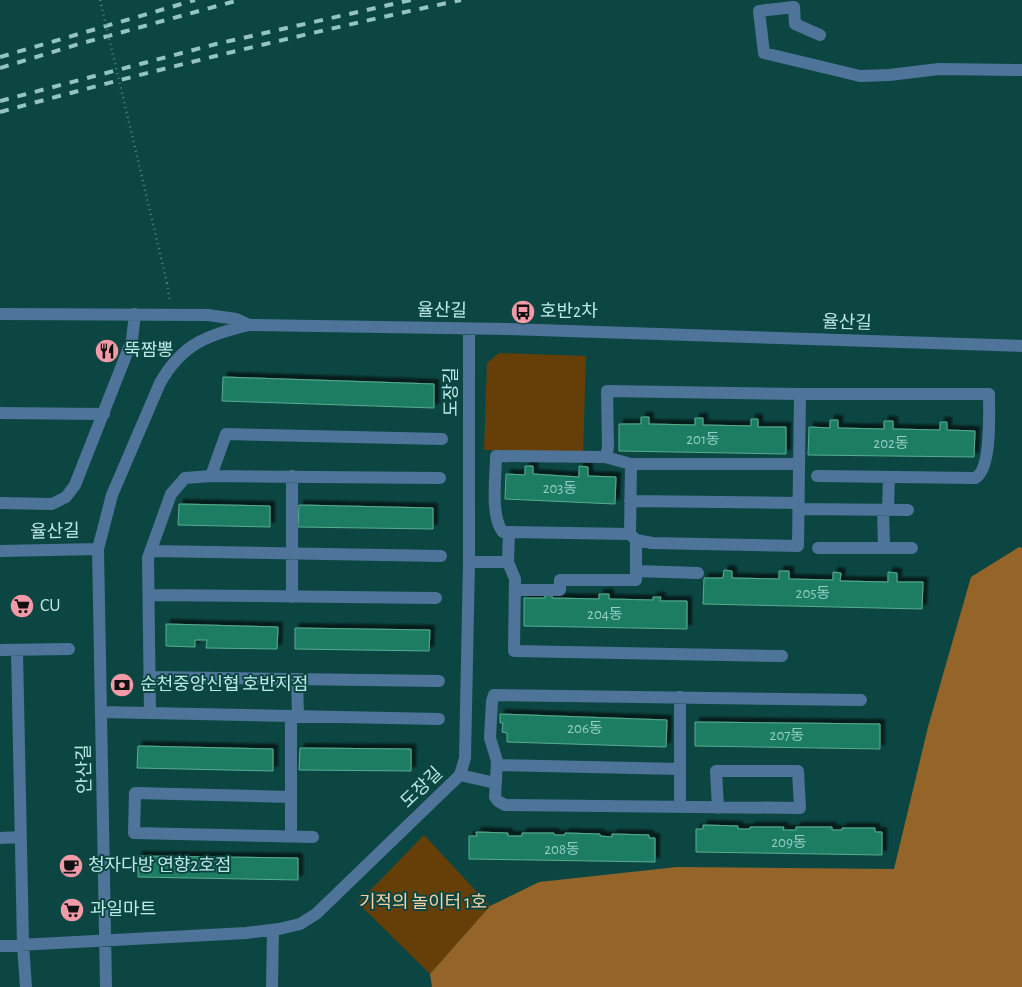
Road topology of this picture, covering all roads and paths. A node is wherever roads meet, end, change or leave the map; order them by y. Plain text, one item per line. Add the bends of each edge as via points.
1 (100, 0) edge
2 (820, 35) dead end
3 (1022, 70) edge
4 (0, 314) edge
5 (135, 314) junction
6 (171, 314) junction
7 (249, 324) junction
8 (469, 329) junction
9 (1022, 346) edge
10 (800, 394) junction
11 (0, 413) edge
12 (104, 414) junction
13 (442, 439) dead end
14 (606, 457) junction
15 (631, 464) junction
16 (798, 464) junction
17 (211, 476) junction
18 (292, 476) junction
19 (817, 476) dead end
20 (889, 477) junction
21 (440, 478) dead end
22 (630, 501) junction
23 (0, 503) edge
24 (798, 506) junction
25 (886, 510) junction
26 (908, 510) dead end
27 (509, 532) junction
28 (633, 537) junction
29 (884, 547) junction
30 (818, 548) dead end
31 (912, 548) dead end
32 (98, 550) junction
33 (0, 551) edge
34 (151, 551) junction
35 (292, 553) junction
36 (441, 556) dead end
37 (469, 562) junction
38 (508, 562) junction
39 (636, 570) junction
40 (698, 573) dead end
41 (515, 590) junction
42 (149, 595) junction
43 (292, 597) junction
44 (436, 598) dead end
45 (69, 649) dead end
46 (0, 650) edge
47 (17, 650) junction
48 (782, 656) dead end
49 (149, 677) junction
50 (297, 679) junction
51 (439, 681) dead end
52 (680, 697) junction
53 (861, 700) dead end
54 (101, 712) junction
55 (150, 713) junction
56 (294, 716) junction
57 (439, 719) dead end
58 (497, 765) junction
59 (680, 769) junction
60 (460, 775) junction
61 (495, 783) junction
62 (291, 797) junction
63 (680, 807) junction
64 (718, 808) junction
65 (291, 836) junction
66 (20, 837) junction
67 (314, 837) dead end
68 (0, 838) edge
69 (273, 930) junction
70 (106, 940) junction
71 (23, 945) junction
72 (0, 946) edge
73 (26, 987) edge
74 (106, 987) edge
75 (272, 987) edge

1 - 6 path, bridge via 167,283
2 - 3 street via 794,24 794,7 760,10 764,53 860,76 940,69
4 - 5 street
5 - 6 street
5 - 12 street via 132,340
6 - 7 street via 221,316
7 - 8 street, 율산길
7 - 32 street, 율산길 via 208,336 190,346 168,368 112,495
8 - 9 street, 율산길
8 - 37 street, 도장길
10 - 14 street via 607,391
10 - 16 street
10 - 20 street via 989,394 986,454 979,476
11 - 12 street
12 - 23 street via 75,485 66,497 52,504
13 - 17 street via 226,434
14 - 15 street
14 - 27 street via 496,456 497,523 503,532
15 - 16 street
15 - 22 street
16 - 24 street
17 - 18 street
17 - 34 street via 185,478 171,494
18 - 21 street
18 - 35 street
19 - 20 street
20 - 25 street
22 - 24 street
22 - 28 street
24 - 25 street
24 - 28 street via 798,546 652,543
25 - 26 street
25 - 29 street
27 - 28 street
27 - 38 street
28 - 39 street
29 - 30 street
29 - 31 street
32 - 33 street, 율산길
32 - 54 street, 안산길
34 - 35 street
34 - 42 street via 148,558
35 - 36 street
35 - 43 street
37 - 38 street
37 - 60 street, 도장길 via 465,758
38 - 41 street via 513,570
39 - 40 street
39 - 41 street via 636,580 560,580 560,590
41 - 48 street via 514,651
42 - 43 street
42 - 49 street
43 - 44 street
45 - 47 street
46 - 47 street
47 - 66 street
49 - 50 street
49 - 55 street
50 - 51 street
50 - 56 street
52 - 53 street
52 - 58 street via 494,695 490,738
52 - 59 street
54 - 55 street
54 - 70 street, 안산길
55 - 56 street
56 - 57 street
56 - 62 street
58 - 59 street
58 - 61 street
59 - 63 street
60 - 61 street
60 - 69 street, 도장길 via 316,914 300,924
61 - 63 street via 495,797 505,805
62 - 65 street
62 - 65 street via 134,793 134,833
63 - 64 street
64 - 64 street via 800,808 798,771 716,771
65 - 67 street
66 - 68 street
66 - 71 street
69 - 70 street, 도장길
69 - 75 street
70 - 71 street, 도장길
70 - 74 street, 안산길
71 - 72 street, 도장길
71 - 73 street

